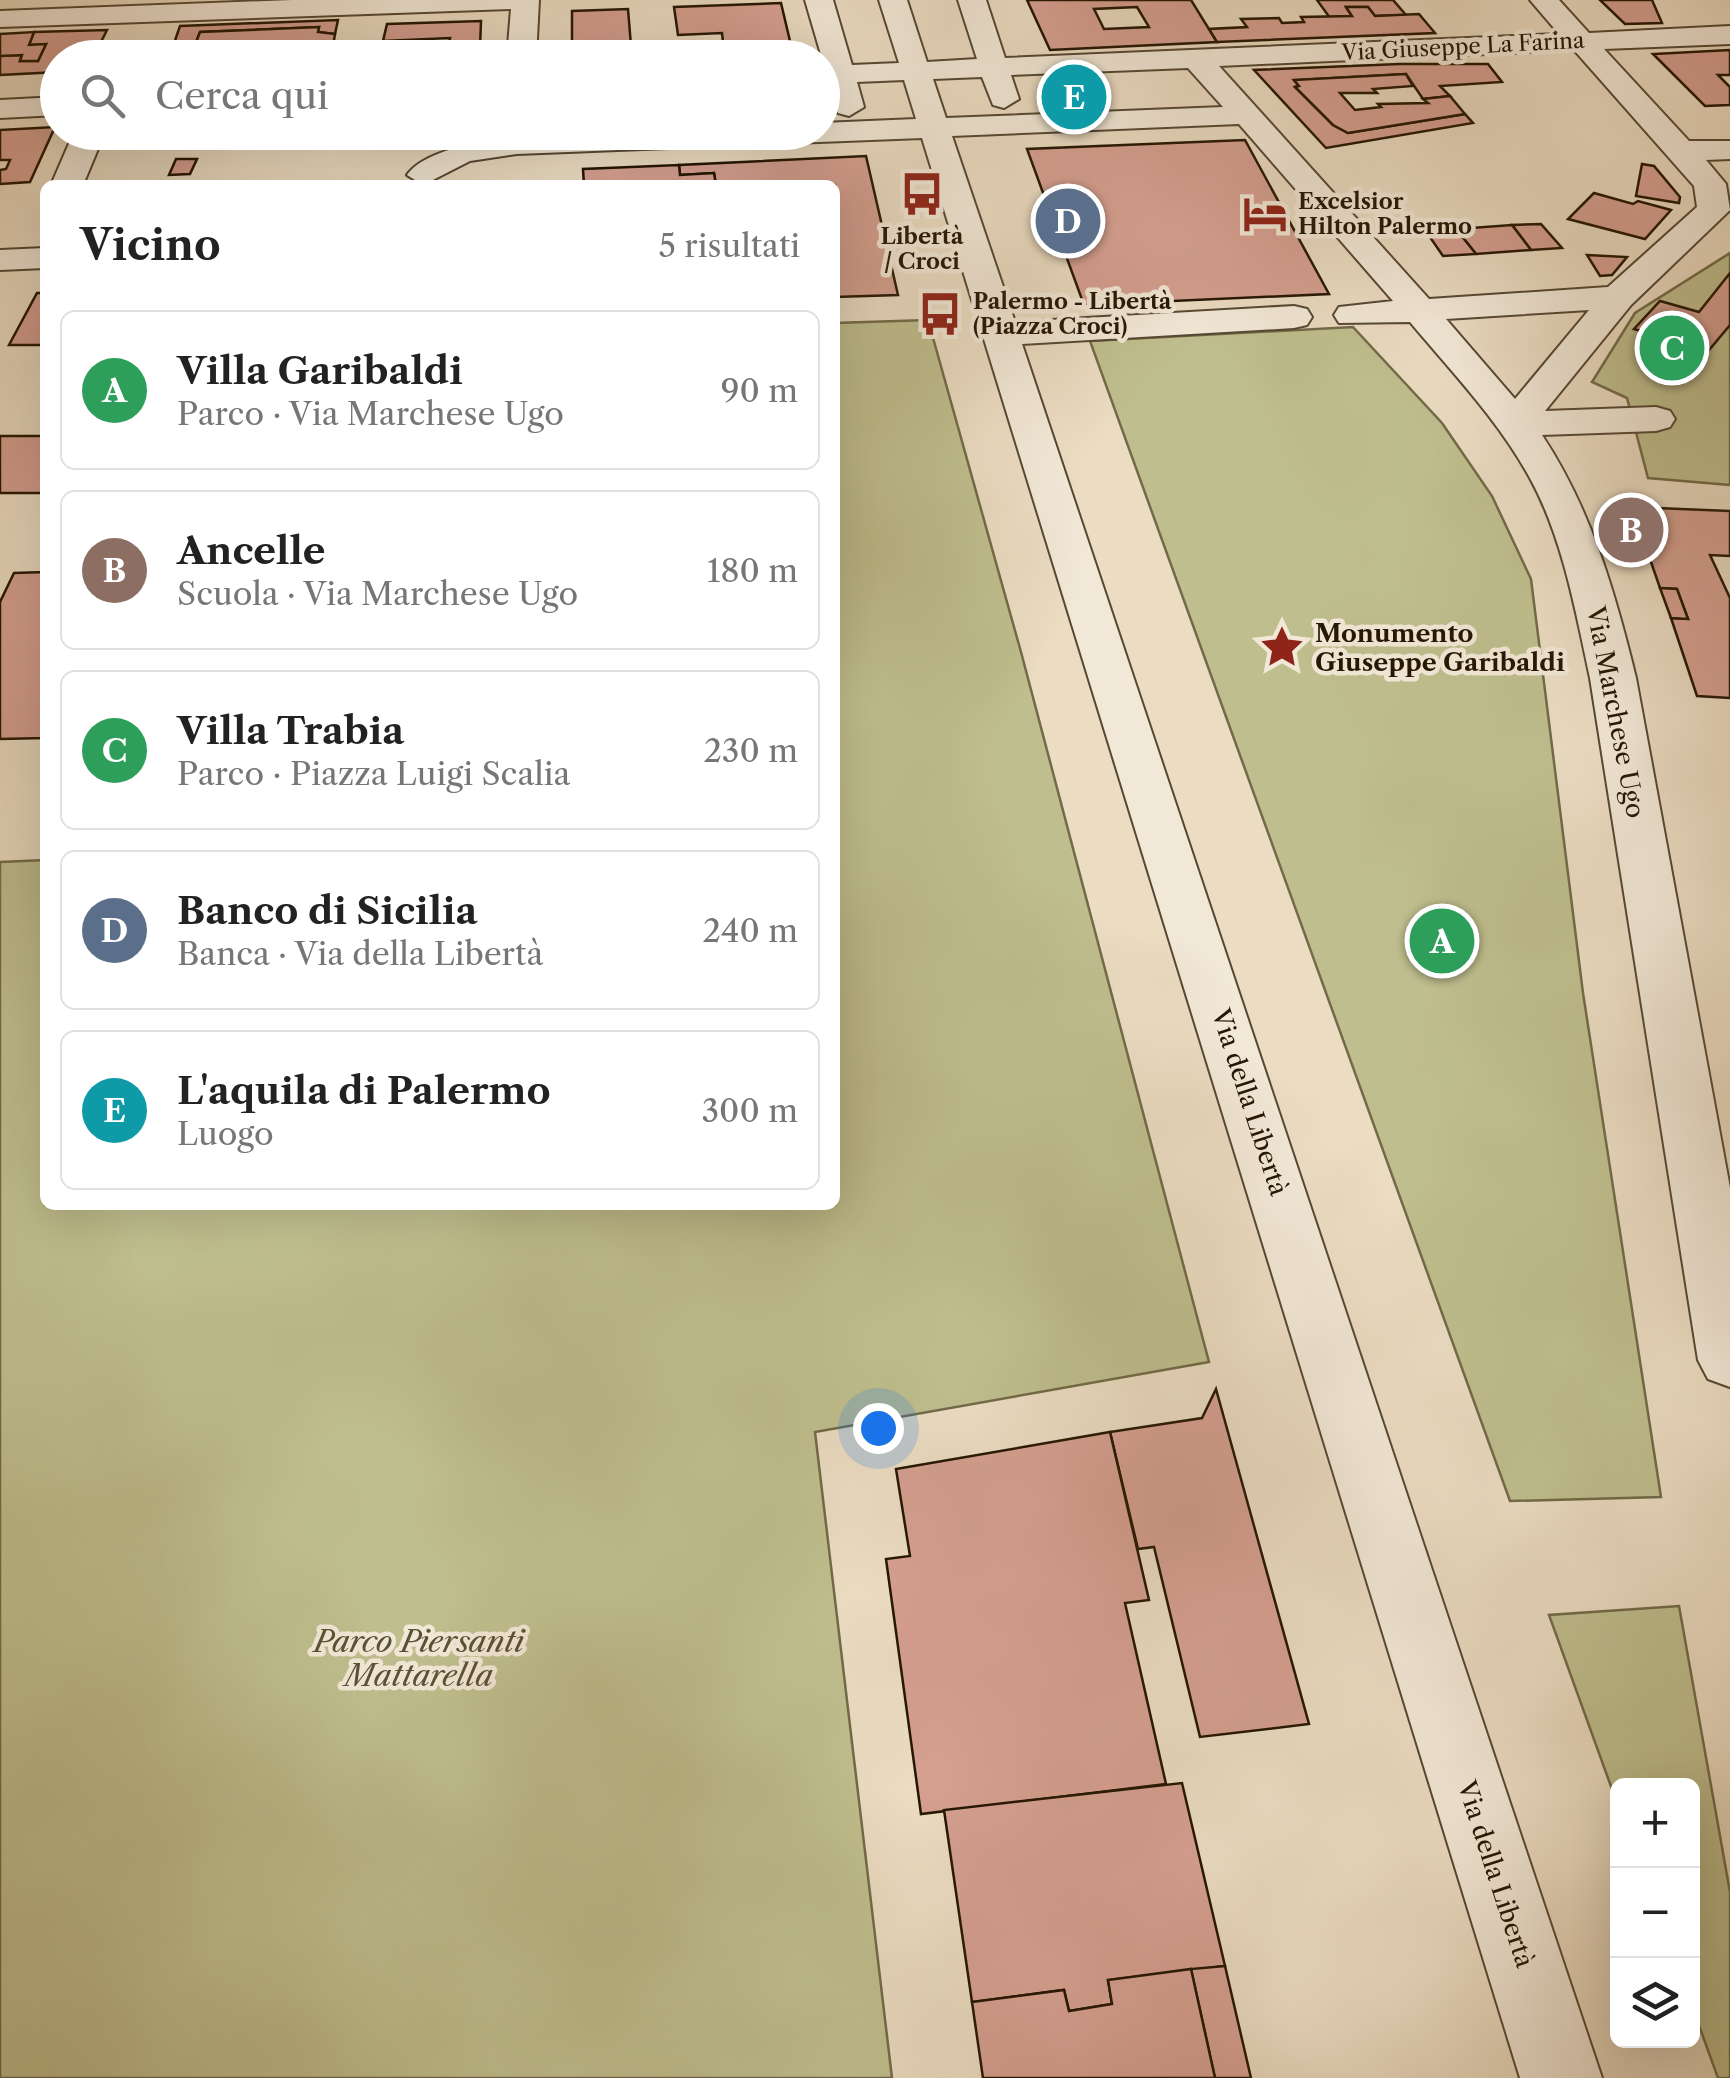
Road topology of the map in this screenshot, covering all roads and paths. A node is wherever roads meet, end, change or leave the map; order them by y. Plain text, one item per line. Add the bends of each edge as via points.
1 (522, 0) edge
2 (819, 0) edge
3 (893, 0) edge
4 (972, 0) edge
5 (1544, 0) edge
6 (146, 7) edge
7 (0, 19) edge
8 (1730, 34) edge
9 (131, 40) edge
10 (521, 40) edge
11 (825, 40) edge
12 (1581, 41) junction
13 (1196, 58) junction
14 (1086, 63) junction
15 (997, 67) junction
16 (914, 71) junction
17 (840, 74) edge
18 (840, 96) edge
19 (40, 107) edge
20 (0, 109) edge
21 (1247, 114) junction
22 (1113, 121) junction
23 (1014, 125) junction
24 (933, 128) junction
25 (840, 132) edge
26 (856, 132) junction
27 (82, 150) edge
28 (425, 150) edge
29 (482, 150) edge
30 (1730, 150) edge
31 (1681, 152) junction
32 (69, 180) edge
33 (421, 180) edge
34 (40, 251) edge
35 (0, 260) edge
36 (1618, 297) junction
37 (1422, 313) junction
38 (1352, 315) dead end
39 (1294, 317) dead end
40 (1002, 334) junction
41 (1656, 419) dead end
42 (1515, 424) junction
43 (1730, 1360) edge
44 (1561, 2078) edge

1 - 6 street
1 - 10 street
2 - 11 street
3 - 16 street, Via della Libertà
4 - 15 street
5 - 12 street
6 - 7 street
6 - 9 street
8 - 12 street, Via Giuseppe La Farina
12 - 13 street, Via Giuseppe La Farina
12 - 31 street
13 - 14 street, Via Giuseppe La Farina
13 - 21 street, Via Marchese Ugo
14 - 15 street, Via Giuseppe La Farina
14 - 22 street
15 - 16 street, Via Giuseppe La Farina
15 - 23 street
16 - 17 street, Via Giuseppe La Farina
16 - 24 street, Via della Libertà
18 - 26 street
19 - 20 street
21 - 22 street
21 - 37 street, Via Marchese Ugo
22 - 23 street
23 - 24 street
24 - 26 street
24 - 40 street, Via della Libertà
25 - 26 street
27 - 32 street
28 - 33 street
29 - 33 street via 440,162
30 - 31 street
31 - 36 street via 1710,184 1714,210
34 - 35 street
36 - 37 street
36 - 42 street
37 - 38 street
37 - 42 street, Via Marchese Ugo
39 - 40 street
40 - 44 street, Via della Libertà
41 - 42 street
42 - 43 street, Via Marchese Ugo via 1554,482 1594,594 1614,678

